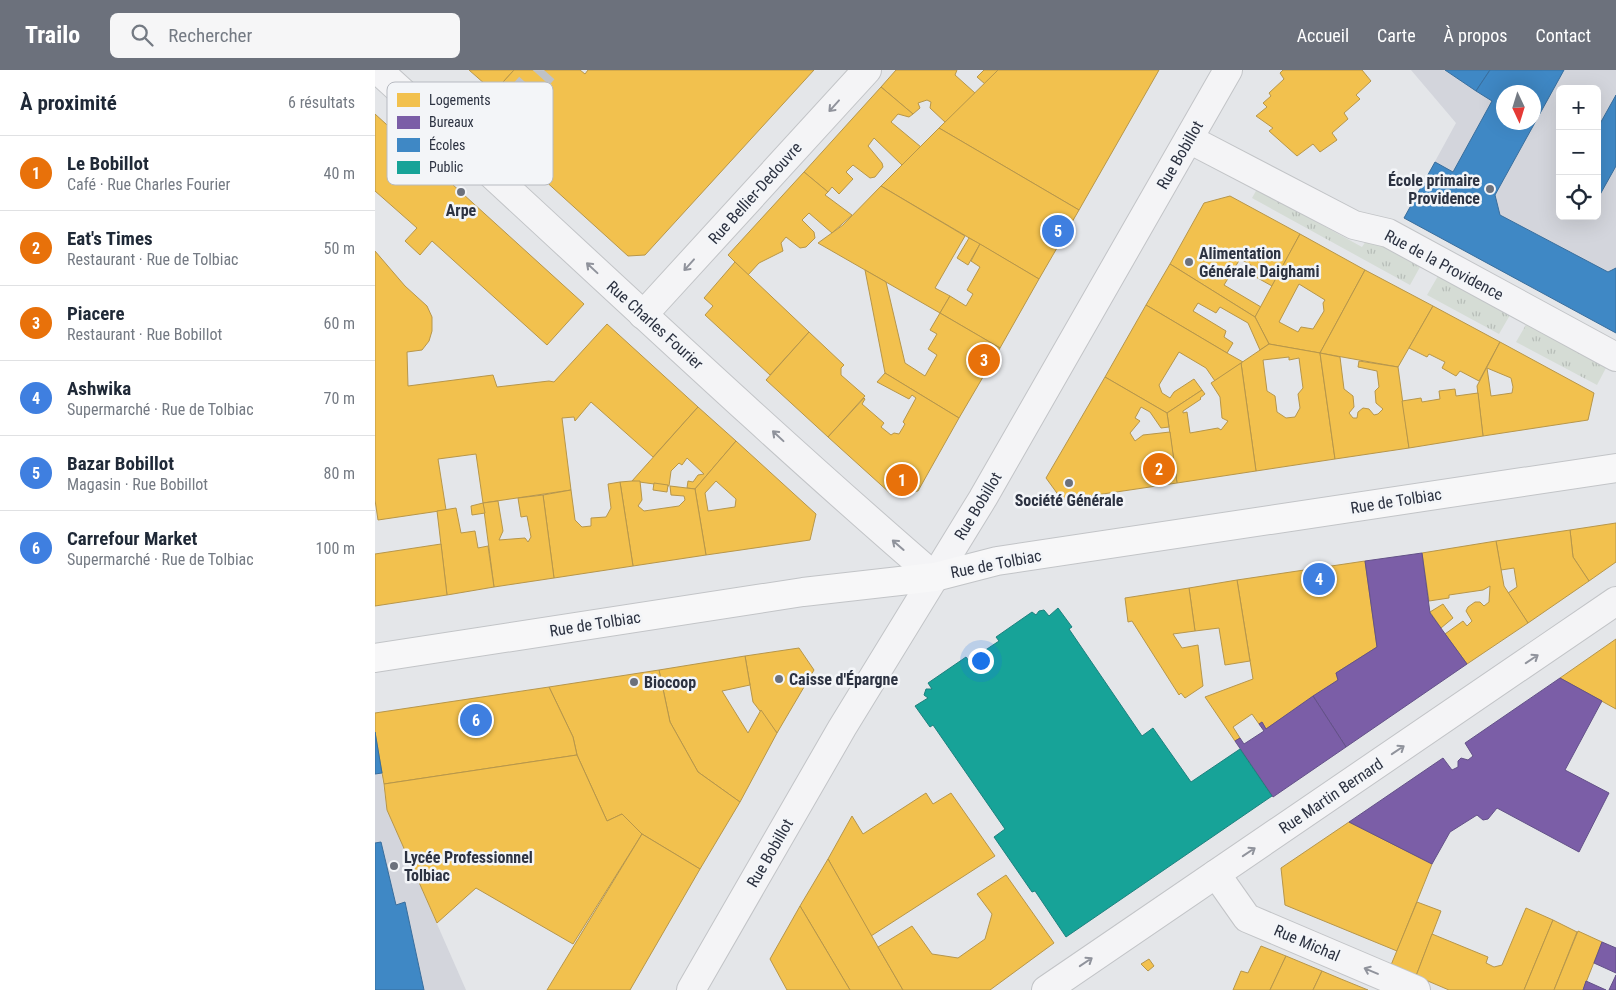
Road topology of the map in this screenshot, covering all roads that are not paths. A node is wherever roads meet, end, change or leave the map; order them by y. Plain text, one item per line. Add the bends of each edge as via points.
1 (378, 70) edge
2 (867, 70) edge
3 (1228, 70) edge
4 (391, 82) edge
5 (1189, 139) junction
6 (503, 185) edge
7 (643, 315) junction
8 (1616, 357) edge
9 (1616, 468) edge
10 (935, 577) junction
11 (1616, 601) edge
12 (375, 658) edge
13 (1216, 874) junction
14 (1055, 987) edge
15 (691, 990) edge
16 (1416, 990) edge

1 - 4 street, Rue Charles Fourier
2 -> 7 street, Rue Bellier-Dedouvre
3 - 5 street, Rue Bobillot
5 - 8 street, Rue de la Providence via 1354,225 1388,233
5 - 10 street, Rue Bobillot
7 -> 6 street, Rue Charles Fourier
10 -> 7 street, Rue Charles Fourier
9 - 10 main road, Rue de Tolbiac via 997,561
10 - 12 main road, Rue de Tolbiac via 803,592
10 - 15 street, Rue Bobillot via 841,728
13 -> 11 street, Rue Martin Bernard
14 -> 13 street, Rue Martin Bernard
16 -> 13 street, Rue Michal via 1247,918

